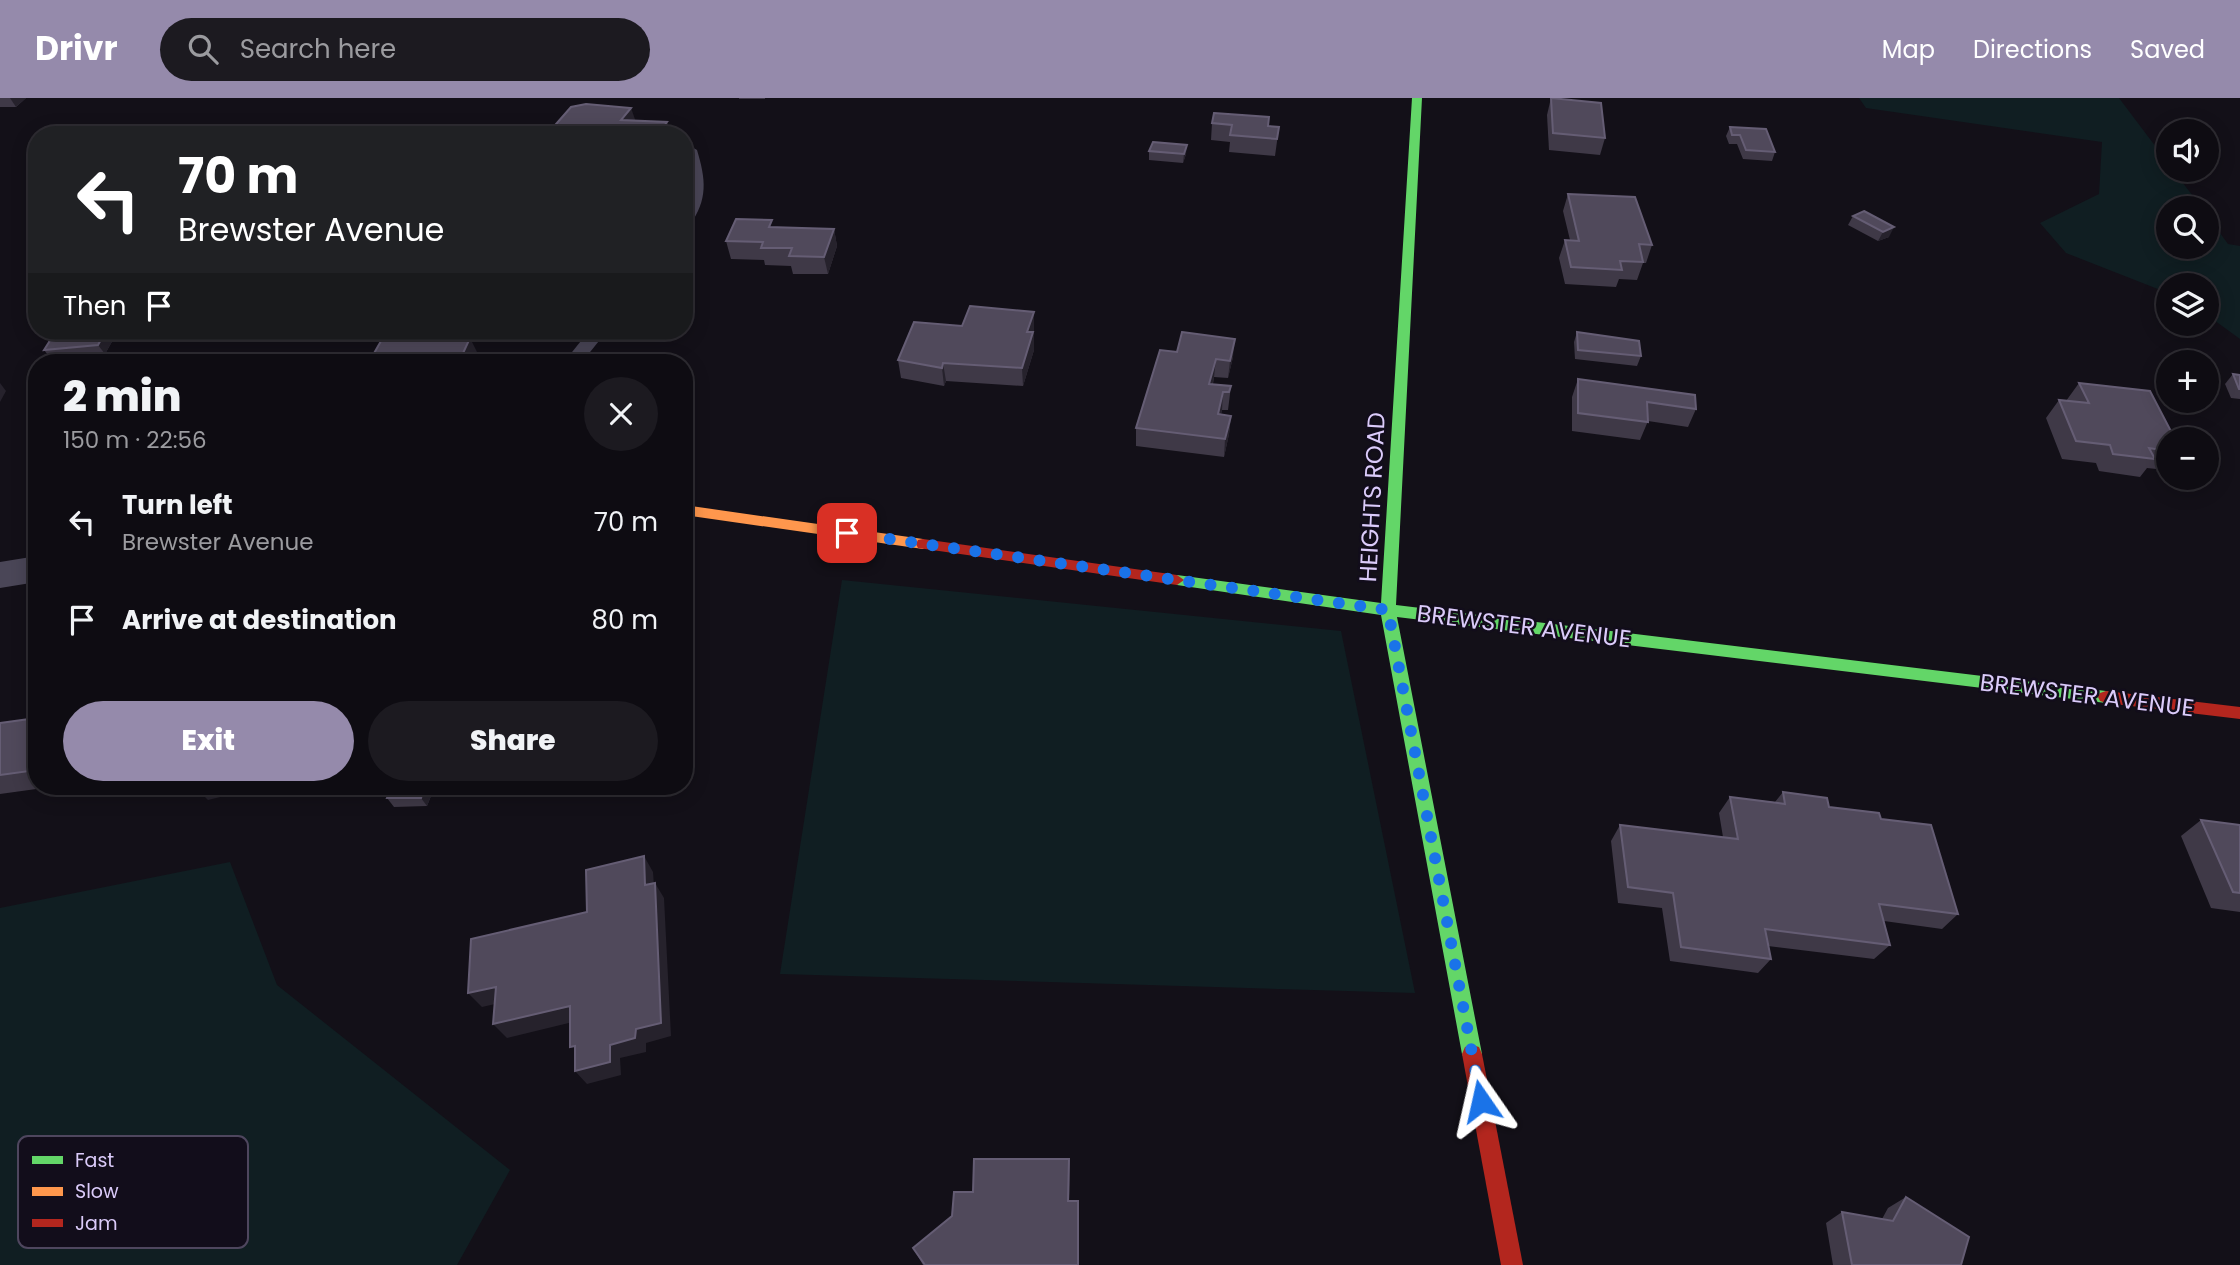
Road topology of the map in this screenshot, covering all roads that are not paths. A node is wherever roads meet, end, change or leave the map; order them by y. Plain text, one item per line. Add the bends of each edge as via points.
1 (1417, 98) edge
2 (693, 161) edge
3 (693, 209) edge
4 (591, 340) edge
5 (579, 354) edge
6 (693, 511) edge
7 (28, 570) edge
8 (0, 575) edge
9 (1388, 610) junction
10 (2240, 713) edge
11 (1513, 1265) edge

1 - 9 street, HEIGHTS ROAD
2 - 3 lane via 700,187
4 - 5 lane
6 - 9 street, BREWSTER AVENUE
7 - 8 street
9 - 10 street, BREWSTER AVENUE
9 - 11 street, HEIGHTS ROAD

